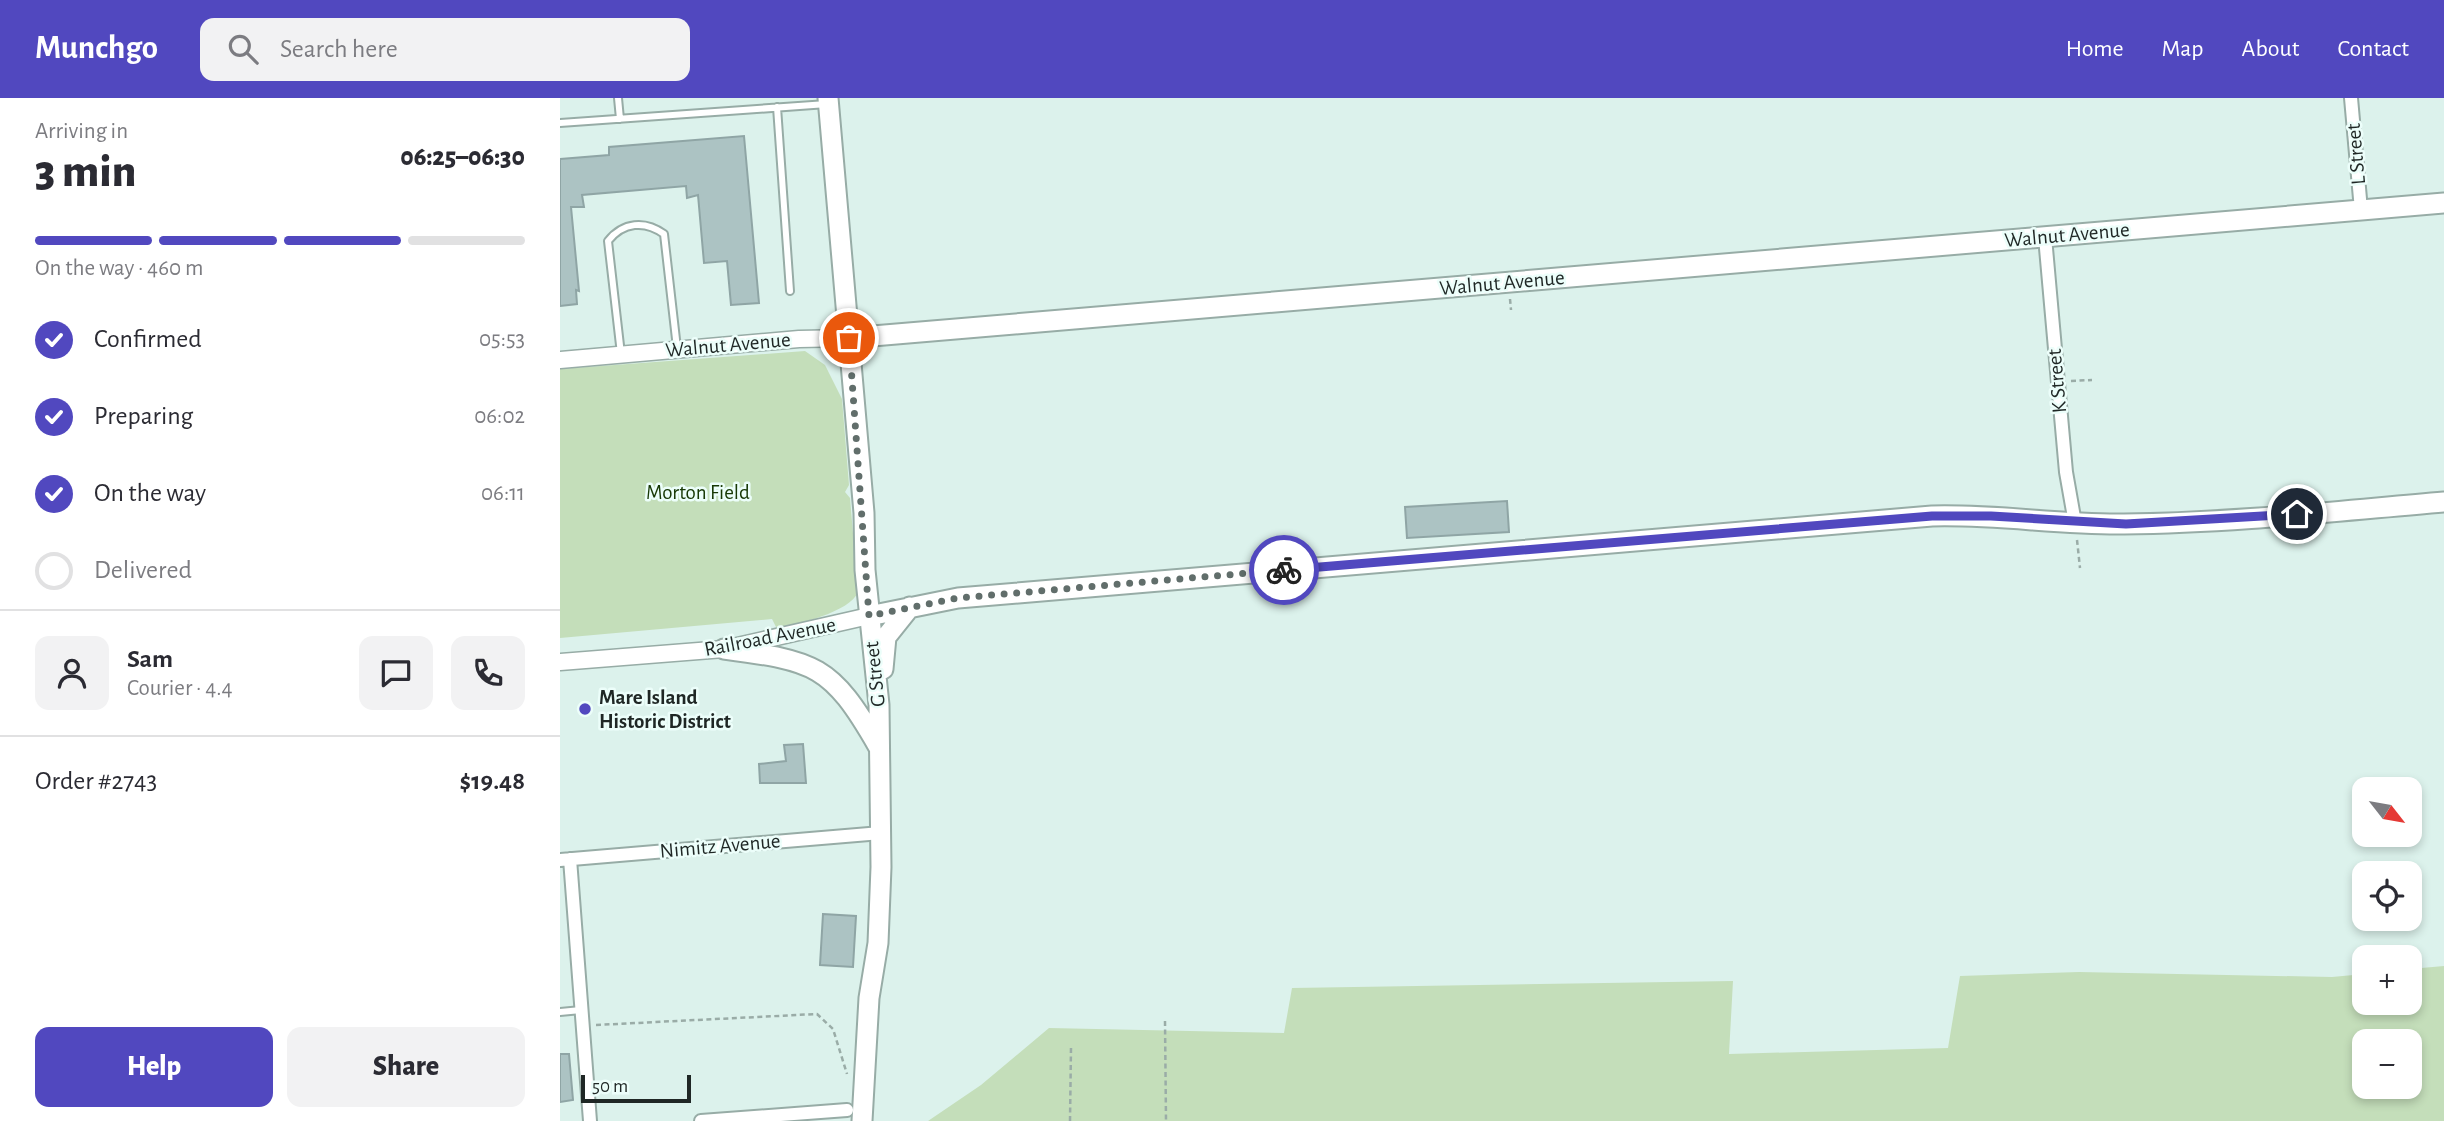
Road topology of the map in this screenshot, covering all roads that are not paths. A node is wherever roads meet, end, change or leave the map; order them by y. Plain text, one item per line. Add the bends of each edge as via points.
1 (618, 98) edge
2 (2351, 98) edge
3 (828, 101) edge
4 (777, 107) junction
5 (620, 119) junction
6 (560, 123) edge
7 (2444, 203) edge
8 (2361, 210) junction
9 (2044, 229) junction
10 (790, 292) dead end
11 (849, 338) junction
12 (678, 350) junction
13 (621, 354) junction
14 (560, 360) edge
15 (2444, 502) edge
16 (2075, 523) junction
17 (912, 606) junction
18 (869, 616) junction
19 (724, 649) junction
20 (560, 662) edge
21 (879, 705) junction
22 (880, 749) junction
23 (881, 833) junction
24 (565, 859) edge
25 (876, 998) junction
26 (581, 1010) junction
27 (560, 1012) edge
28 (854, 1116) edge
29 (590, 1121) edge
30 (701, 1121) edge
31 (875, 1121) edge

1 - 5 lane
2 - 8 street, L Street
3 - 4 lane
3 - 11 main road, G Street
4 - 5 lane
4 - 10 lane
5 - 6 lane
7 - 8 main road, Walnut Avenue
8 - 9 main road, Walnut Avenue
9 - 11 main road, Walnut Avenue
9 - 16 street, K Street via 2066,472
11 - 12 street, Walnut Avenue
11 - 18 main road, G Street
12 - 13 street, Walnut Avenue
12 - 13 lane via 664,234 653,225 636,225 617,229 608,241
13 - 14 street, Walnut Avenue
15 - 16 main road, Railroad Avenue via 2198,522
16 - 17 main road, Railroad Avenue via 1932,516 972,597
17 - 18 main road, Railroad Avenue
17 - 21 main road via 886,637
18 - 19 street, Railroad Avenue
18 - 21 main road, G Street
19 - 20 street, Railroad Avenue
19 - 22 main road via 784,658 826,676 853,704
21 - 22 main road, G Street
22 - 23 main road, G Street
23 - 24 street, Nimitz Avenue
23 - 25 main road, G Street
24 - 26 street
25 - 28 main road
25 - 31 main road
26 - 27 lane
26 - 29 street
28 - 30 street

